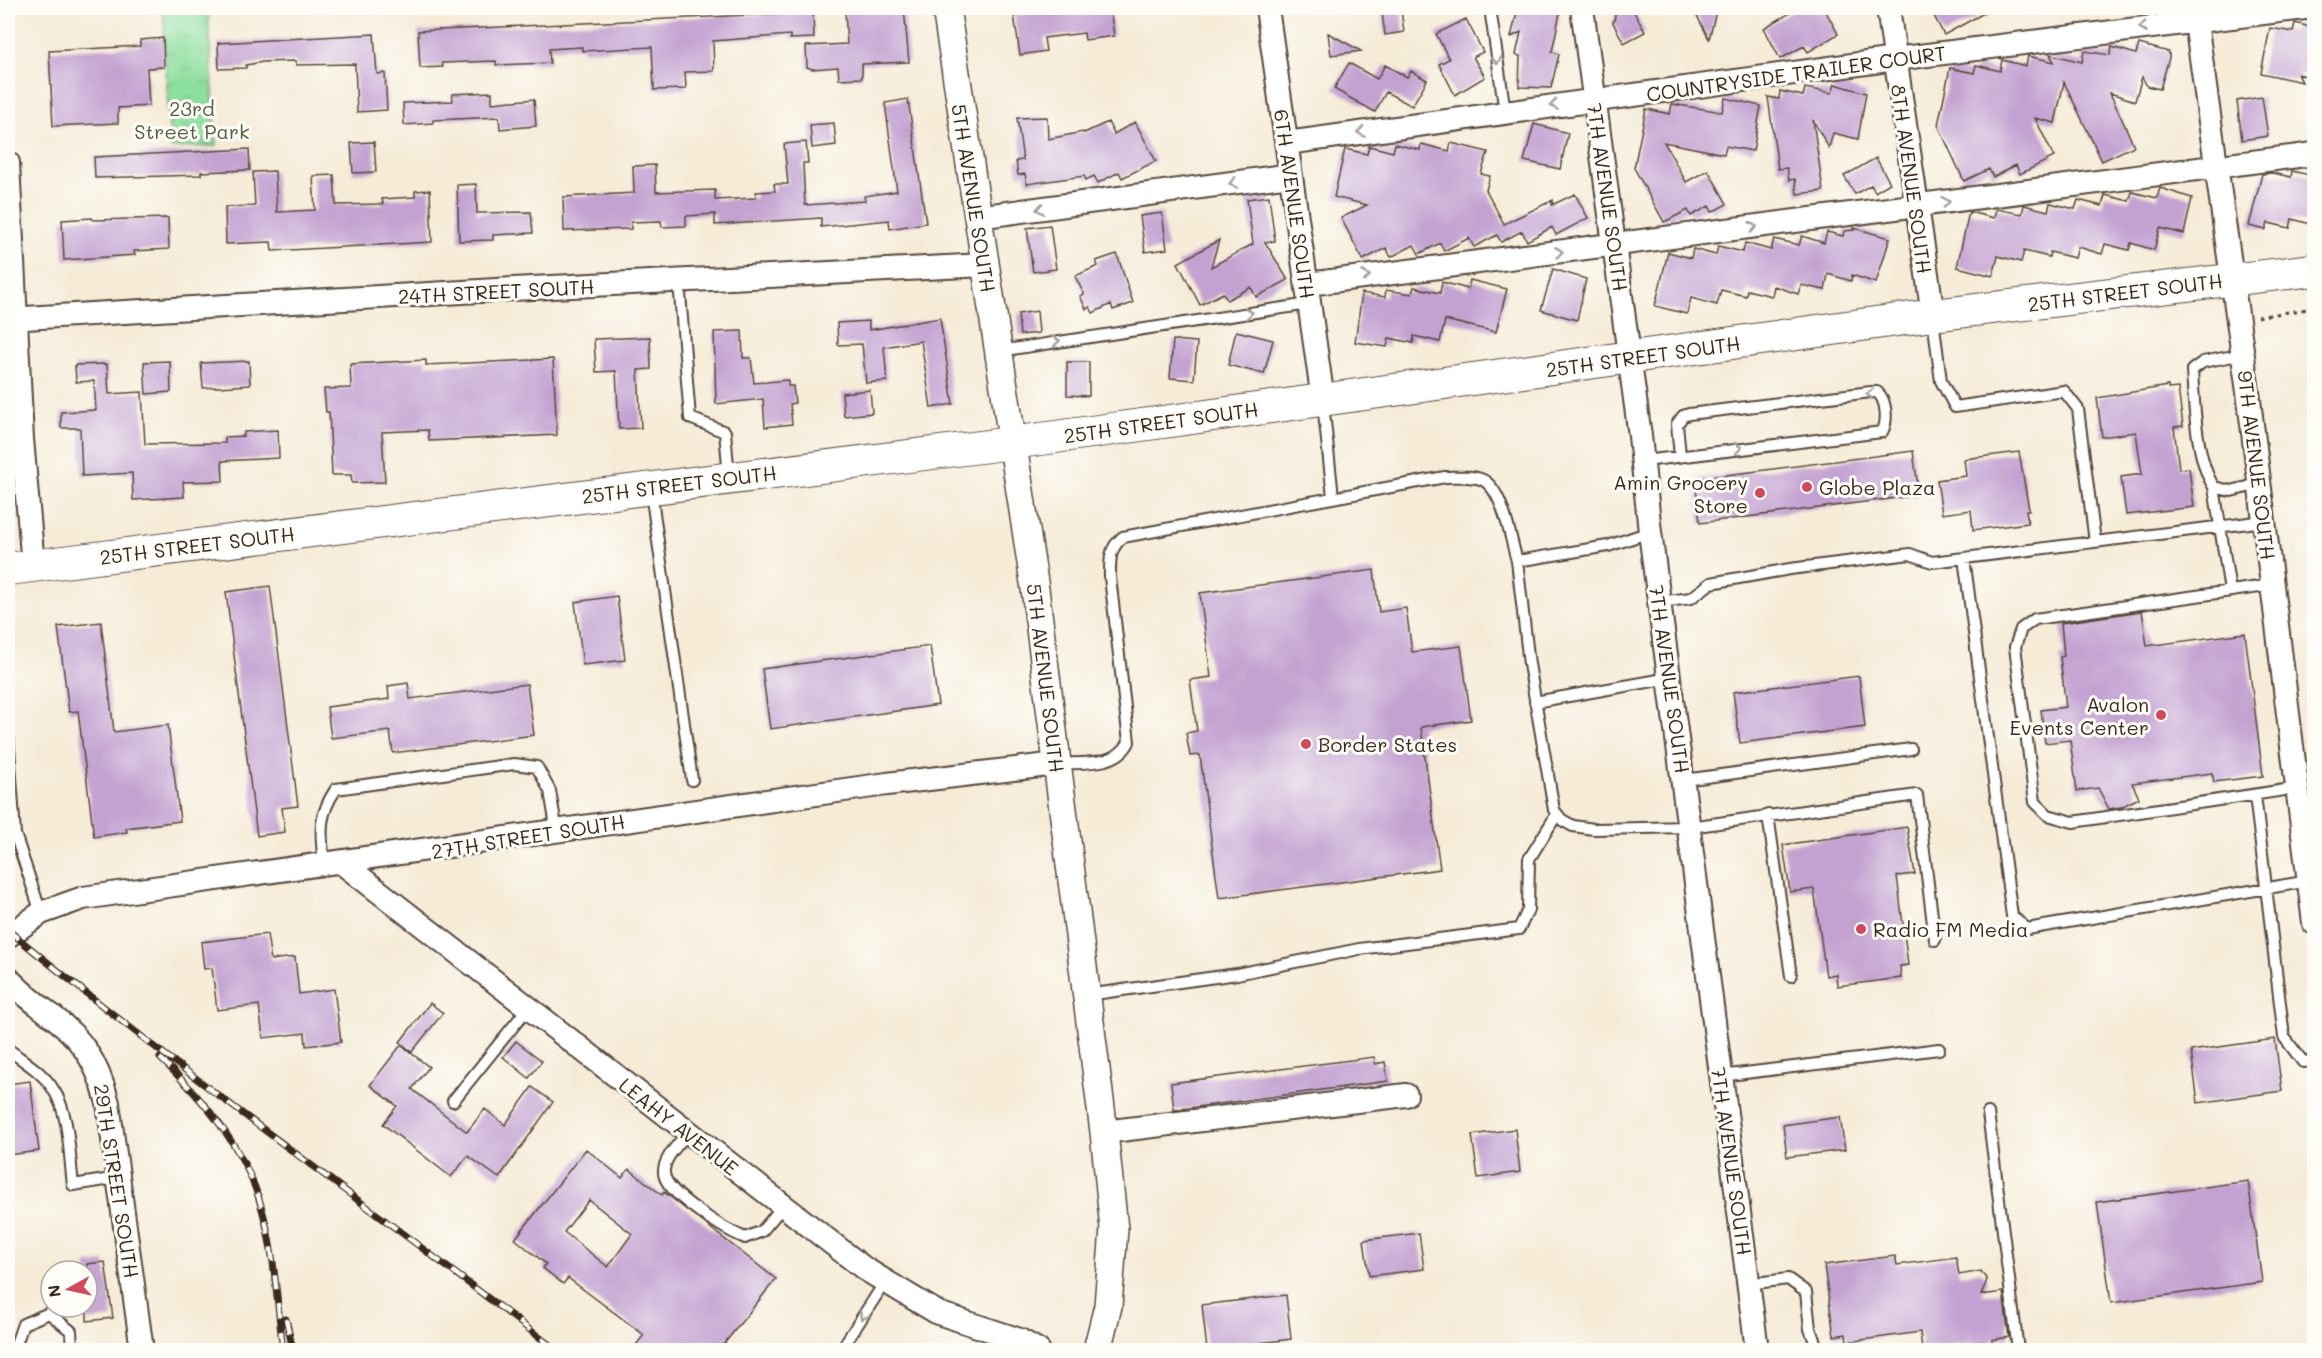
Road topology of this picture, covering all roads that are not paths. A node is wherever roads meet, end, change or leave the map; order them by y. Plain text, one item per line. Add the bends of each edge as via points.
1 (946, 8) edge
2 (1267, 8) edge
3 (1490, 8) edge
4 (1582, 8) edge
5 (1888, 8) edge
6 (2305, 8) edge
7 (2195, 14) edge
8 (1895, 59) junction
9 (1595, 100) junction
10 (1505, 112) junction
11 (1287, 143) junction
12 (2314, 154) edge
13 (8, 163) edge
14 (2216, 165) junction
15 (1291, 175) junction
16 (1917, 206) junction
17 (977, 217) junction
18 (1614, 245) junction
19 (985, 265) junction
20 (2314, 270) edge
21 (2232, 279) junction
22 (679, 280) junction
23 (1309, 294) junction
24 (1932, 315) junction
25 (12, 319) edge
26 (998, 351) junction
27 (2243, 354) junction
28 (1629, 357) junction
29 (1323, 400) junction
30 (1012, 443) junction
31 (1680, 456) junction
32 (1644, 461) junction
33 (729, 478) junction
34 (2260, 484) junction
35 (2214, 486) junction
36 (650, 487) junction
37 (1333, 497) junction
38 (2265, 521) junction
39 (2219, 527) junction
40 (1650, 532) junction
41 (2094, 542) junction
42 (1964, 558) junction
43 (1517, 561) junction
44 (20, 567) edge
45 (2272, 585) junction
46 (2230, 591) junction
47 (1660, 602) junction
48 (1670, 678) junction
49 (1535, 702) junction
50 (8, 734) edge
51 (1911, 749) dead end
52 (1057, 764) junction
53 (692, 780) dead end
54 (1684, 780) junction
55 (2298, 788) junction
56 (2255, 795) junction
57 (1557, 814) junction
58 (1768, 815) junction
59 (1690, 827) junction
60 (557, 832) junction
61 (333, 864) junction
62 (2309, 880) junction
63 (2266, 888) junction
64 (41, 913) junction
65 (2314, 923) edge
66 (8, 936) edge
67 (1935, 940) dead end
68 (1791, 975) dead end
69 (8, 978) edge
70 (1087, 995) junction
71 (528, 1008) junction
72 (8, 1049) edge
73 (1939, 1049) dead end
74 (2314, 1061) edge
75 (1721, 1076) junction
76 (1406, 1095) dead end
77 (453, 1101) dead end
78 (1988, 1113) dead end
79 (1104, 1132) junction
80 (687, 1134) junction
81 (118, 1178) junction
82 (783, 1206) junction
83 (885, 1282) junction
84 (1748, 1284) junction
85 (14, 1350) edge
86 (72, 1350) edge
87 (142, 1350) edge
88 (841, 1350) edge
89 (1038, 1350) edge
90 (1097, 1350) edge
91 (1757, 1350) edge
92 (1818, 1350) edge
93 (2018, 1350) edge

1 - 17 street, 5TH AVENUE SOUTH
2 - 11 street, 6TH AVENUE SOUTH
3 -> 10 lane
4 - 9 street, 7TH AVENUE SOUTH
5 - 8 street, 8TH AVENUE SOUTH
6 - 7 street, COUNTRYSIDE TRAILER COURT
7 -> 8 street, COUNTRYSIDE TRAILER COURT
7 - 14 street, 9TH AVENUE SOUTH
8 - 9 street, COUNTRYSIDE TRAILER COURT
8 - 16 street, 8TH AVENUE SOUTH
9 -> 10 street, COUNTRYSIDE TRAILER COURT
9 - 18 street, 7TH AVENUE SOUTH
10 -> 11 street, COUNTRYSIDE TRAILER COURT
11 - 15 street, 6TH AVENUE SOUTH
12 - 14 street
13 - 25 street
16 -> 14 street
14 - 21 street, 9TH AVENUE SOUTH
15 -> 17 street
15 - 23 street, 6TH AVENUE SOUTH
18 -> 16 street
16 - 24 street, 8TH AVENUE SOUTH
17 - 19 street, 5TH AVENUE SOUTH
23 -> 18 street
18 - 28 street, 7TH AVENUE SOUTH
19 - 22 street, 24TH STREET SOUTH
19 - 26 street, 5TH AVENUE SOUTH
20 - 21 main road, 25TH STREET SOUTH
21 - 24 main road, 25TH STREET SOUTH
21 - 27 street, 9TH AVENUE SOUTH
22 - 25 street, 24TH STREET SOUTH
22 - 33 lane via 690,418 725,432
26 -> 23 lane
23 - 29 street, 6TH AVENUE SOUTH
24 - 28 main road, 25TH STREET SOUTH
24 - 41 lane via 1941,381 1955,407 2064,391 2078,409
25 - 44 street
26 - 30 street, 5TH AVENUE SOUTH
27 - 34 street, 9TH AVENUE SOUTH
27 - 35 lane via 2203,362 2192,370 2205,472
28 - 29 main road, 25TH STREET SOUTH
28 - 32 street, 7TH AVENUE SOUTH
29 - 30 main road, 25TH STREET SOUTH
29 - 37 lane
30 - 33 main road, 25TH STREET SOUTH
30 - 52 street, 5TH AVENUE SOUTH
31 -> 31 lane via 1882,432 1886,425 1883,398 1871,392 1689,414 1677,424
31 - 32 lane
32 - 40 street, 7TH AVENUE SOUTH
33 - 36 main road, 25TH STREET SOUTH
34 - 35 lane via 2231,490
34 - 38 street, 9TH AVENUE SOUTH
35 - 39 lane
36 - 44 main road, 25TH STREET SOUTH
36 - 53 lane
37 - 43 lane via 1445,477 1485,481 1499,497
37 - 52 lane via 1137,533 1115,543 1110,554 1110,577 1129,742 1117,757
38 - 39 lane
38 - 45 street, 9TH AVENUE SOUTH
39 - 41 lane
39 - 46 lane
40 - 43 lane via 1608,546
40 - 47 street, 7TH AVENUE SOUTH
41 - 42 lane
42 - 47 lane via 1932,562 1910,554 1790,568 1711,583 1691,598
42 - 63 lane via 2012,916 2027,928
43 - 49 lane
45 - 46 lane
45 - 55 street, 9TH AVENUE SOUTH
46 - 56 lane via 2035,619 2021,629 2015,647 2035,802 2048,815 2073,822
47 - 48 street, 7TH AVENUE SOUTH
48 - 49 lane
48 - 54 street, 7TH AVENUE SOUTH
49 - 57 lane
50 - 64 lane via 15,834
51 - 54 lane
52 - 60 street, 27TH STREET SOUTH via 887,784
52 - 70 street, 5TH AVENUE SOUTH
54 - 59 street, 7TH AVENUE SOUTH
55 - 56 lane
55 - 62 street, 9TH AVENUE SOUTH
56 - 63 lane
57 - 59 lane via 1573,826 1594,829
57 - 70 lane via 1529,859 1528,910 1519,929 1359,950 1237,974
58 - 59 lane
58 - 67 lane via 1917,795
58 - 68 lane
59 - 75 street, 7TH AVENUE SOUTH
60 - 61 street, 27TH STREET SOUTH
60 - 61 lane via 550,791 537,767 503,765 336,789 320,826
61 - 64 street, 27TH STREET SOUTH via 83,898
61 - 71 street, LEAHY AVENUE
62 - 63 lane
62 - 65 street, 9TH AVENUE SOUTH
63 - 74 lane via 2284,1036 2303,1062
64 - 66 street, 27TH STREET SOUTH
69 - 81 street, 29TH STREET SOUTH via 64,1025 84,1046 100,1072
70 - 79 street, 5TH AVENUE SOUTH
71 - 77 lane
71 - 80 street, LEAHY AVENUE
72 - 81 lane via 54,1090 61,1107 73,1185
73 - 75 lane
75 - 84 street, 7TH AVENUE SOUTH
76 - 79 street
78 - 93 lane
79 - 90 street, 5TH AVENUE SOUTH via 1114,1229 1108,1306
80 - 82 street, LEAHY AVENUE
80 - 82 lane via 671,1154 664,1171 667,1184 724,1229 745,1238 762,1232
81 - 87 street, 29TH STREET SOUTH
82 - 83 street, LEAHY AVENUE
83 -> 88 lane
83 - 89 street, LEAHY AVENUE via 938,1313 1020,1340
84 - 91 street, 7TH AVENUE SOUTH
84 - 92 lane via 1788,1279 1806,1292 1810,1329
85 - 86 lane via 23,1324 49,1313 71,1331

